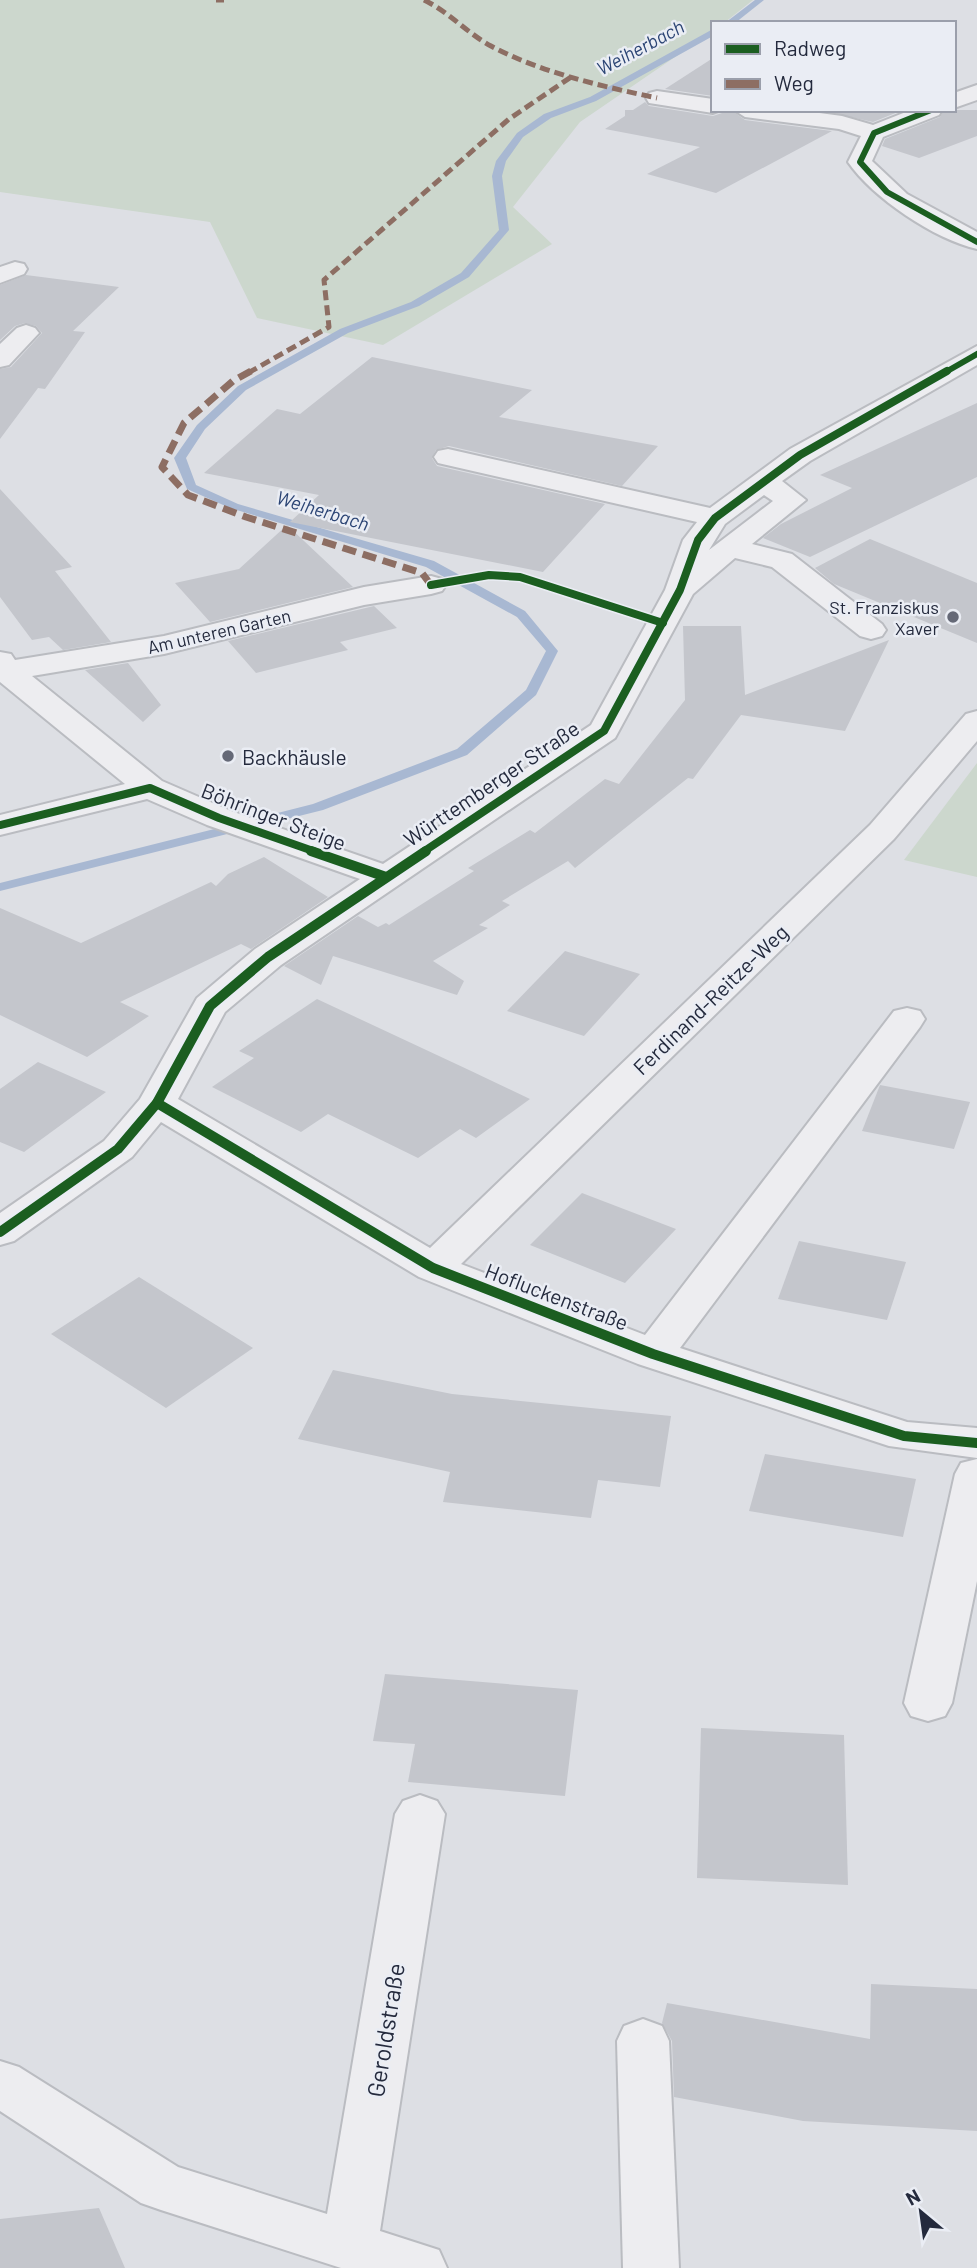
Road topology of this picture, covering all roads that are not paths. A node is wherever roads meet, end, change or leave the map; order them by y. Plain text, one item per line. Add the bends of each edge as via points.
1 (977, 92) edge
2 (657, 99) dead end
3 (956, 100) edge
4 (711, 106) edge
5 (760, 112) edge
6 (926, 112) edge
7 (874, 133) junction
8 (977, 242) edge
9 (26, 332) dead end
10 (975, 356) edge
11 (0, 359) edge
12 (448, 457) dead end
13 (762, 481) junction
14 (715, 518) junction
15 (729, 548) junction
16 (431, 585) dead end
17 (680, 590) junction
18 (871, 630) dead end
19 (3, 666) edge
20 (33, 693) junction
21 (0, 704) edge
22 (977, 721) edge
23 (150, 788) junction
24 (0, 825) edge
25 (386, 877) junction
26 (907, 1019) dead end
27 (157, 1103) junction
28 (0, 1232) edge
29 (433, 1269) junction
30 (653, 1354) junction
31 (977, 1443) edge
32 (977, 1474) edge
33 (928, 1703) dead end
34 (420, 1814) dead end
35 (643, 2041) dead end
36 (0, 2083) edge
37 (350, 2246) junction
38 (419, 2268) edge
39 (651, 2268) edge

1 - 3 street
2 - 4 street
5 - 7 street via 842,123
6 - 7 street
7 - 8 street via 860,162 873,179 887,192
9 - 11 street
10 - 13 street, Württemberger Straße
12 - 14 street
13 - 14 street, Württemberger Straße
13 - 15 street via 792,500
14 - 17 street, Württemberger Straße via 698,540
15 - 17 street
15 - 18 street via 782,560
16 - 19 street, Am unteren Garten via 364,596 164,645
17 - 25 street, Württemberger Straße via 604,731
19 - 20 street, Böhringer Steige
20 - 21 street
20 - 23 street, Böhringer Steige
22 - 29 street, Ferdinand-Reitze-Weg via 882,832
23 - 24 street
23 - 25 street, Böhringer Steige via 219,818
25 - 27 street, Württemberger Straße via 268,957 210,1006
26 - 30 street
27 - 28 street, Württemberger Straße via 118,1149
27 - 29 street, Hofluckenstraße
29 - 30 street, Hofluckenstraße
30 - 31 street, Hofluckenstraße via 904,1436
32 - 33 street
34 - 37 street, Geroldstraße
35 - 39 street
36 - 37 street via 161,2186
37 - 38 street

